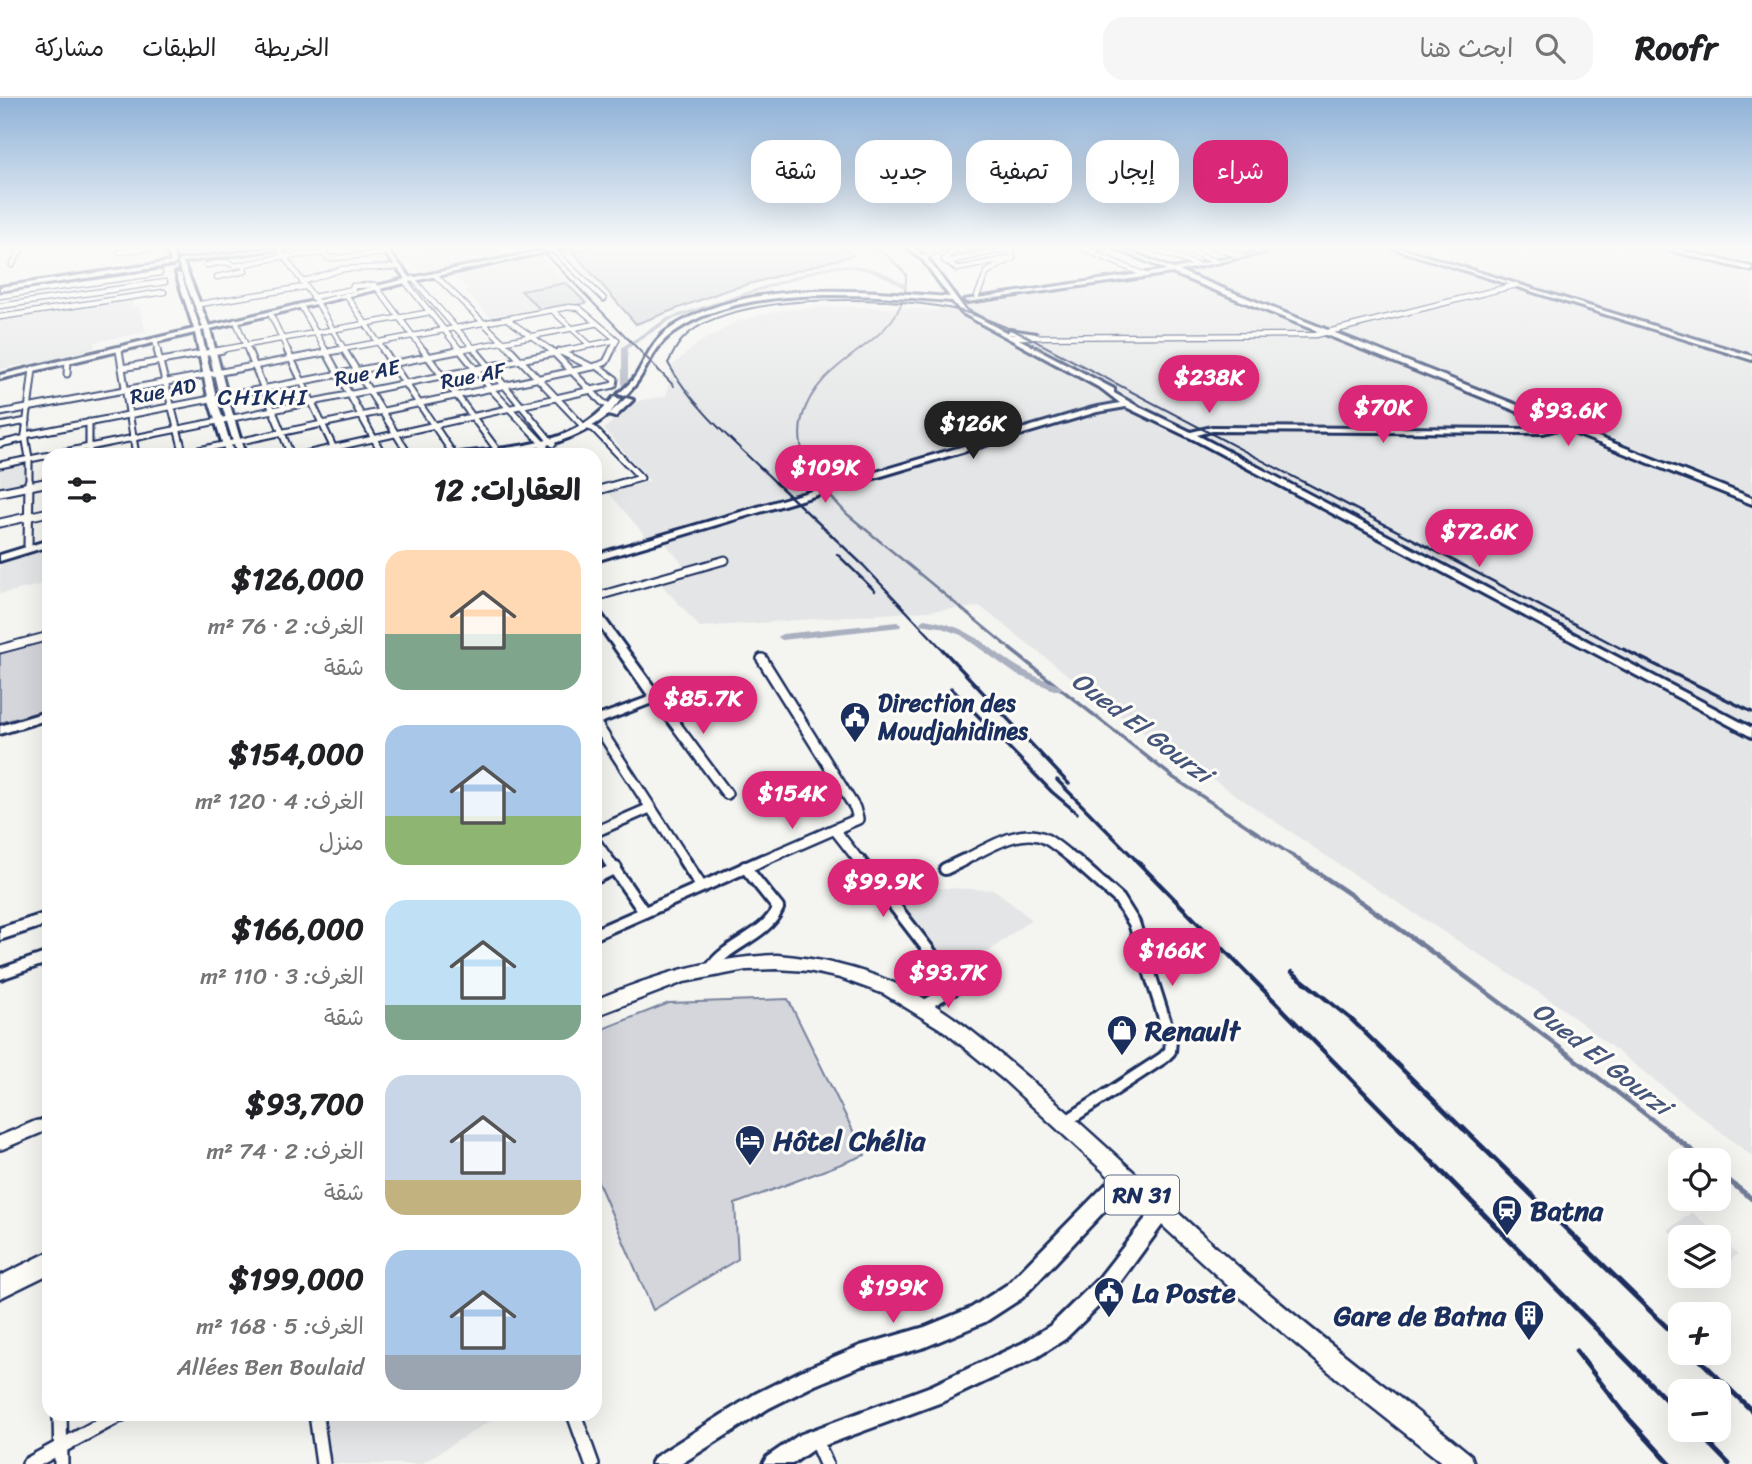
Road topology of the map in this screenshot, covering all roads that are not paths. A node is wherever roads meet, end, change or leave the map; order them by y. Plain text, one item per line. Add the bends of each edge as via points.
1 (24, 310) edge
2 (50, 310) edge
3 (192, 310) edge
4 (202, 310) edge
5 (284, 310) edge
6 (303, 310) edge
7 (321, 310) edge
8 (357, 310) edge
9 (392, 310) edge
10 (429, 310) edge
11 (438, 310) edge
12 (472, 310) edge
13 (552, 310) joint
14 (580, 310) edge
15 (723, 310) edge
16 (730, 310) edge
17 (1268, 310) edge
18 (1415, 310) edge
19 (1596, 310) edge
20 (964, 311) edge
21 (270, 313) junction
22 (431, 313) junction
23 (24, 314) junction
24 (0, 317) edge
25 (398, 318) junction
26 (507, 319) junction
27 (236, 321) junction
28 (486, 323) junction
29 (367, 324) junction
30 (595, 324) junction
31 (207, 328) junction
32 (569, 328) junction
33 (457, 329) junction
34 (198, 330) junction
35 (332, 330) junction
36 (998, 330) junction
37 (446, 331) junction
38 (1325, 332) junction
39 (315, 333) junction
40 (1034, 335) junction
41 (1048, 335) junction
42 (1301, 335) junction
43 (531, 336) junction
44 (1311, 336) junction
45 (413, 337) junction
46 (1011, 337) junction
47 (282, 338) junction
48 (155, 340) junction
49 (617, 340) junction
50 (1342, 340) junction
51 (503, 341) junction
52 (1021, 342) junction
53 (379, 344) junction
54 (247, 345) junction
55 (590, 345) junction
56 (119, 348) junction
57 (471, 348) junction
58 (345, 350) junction
59 (460, 350) junction
60 (551, 350) junction
61 (213, 351) junction
62 (561, 351) junction
63 (204, 353) junction
64 (327, 353) junction
65 (426, 356) junction
66 (1752, 358) edge
67 (520, 359) junction
68 (162, 360) junction
69 (290, 360) junction
70 (68, 361) junction
71 (392, 362) junction
72 (488, 365) junction
73 (598, 365) junction
74 (655, 366) dead end
75 (254, 367) junction
76 (475, 367) junction
77 (122, 368) junction
78 (33, 369) junction
79 (356, 369) junction
80 (572, 372) junction
81 (218, 373) junction
82 (337, 373) junction
83 (67, 374) dead end
84 (439, 374) junction
85 (208, 375) junction
86 (0, 377) edge
87 (539, 379) junction
88 (300, 380) junction
89 (404, 382) junction
90 (167, 383) junction
91 (613, 385) junction
92 (503, 386) junction
93 (643, 386) dead end
94 (262, 387) junction
95 (367, 389) junction
96 (491, 389) junction
97 (126, 390) junction
98 (1107, 391) junction
99 (593, 392) junction
100 (348, 393) junction
101 (222, 395) junction
102 (456, 396) junction
103 (212, 397) junction
104 (624, 397) junction
105 (310, 400) junction
106 (557, 400) junction
107 (1127, 401) junction
108 (419, 403) junction
109 (172, 405) junction
110 (522, 407) junction
111 (611, 407) junction
112 (1107, 407) junction
113 (29, 408) junction
114 (271, 409) junction
115 (512, 409) junction
116 (1096, 410) joint
117 (382, 411) junction
118 (0, 413) edge
119 (130, 413) junction
120 (1150, 414) junction
121 (362, 416) junction
122 (230, 417) junction
123 (473, 417) junction
124 (220, 420) junction
125 (1546, 420) junction
126 (27, 421) junction
127 (89, 422) junction
128 (322, 424) junction
129 (1171, 424) junction
130 (433, 425) junction
131 (0, 426) edge
132 (1561, 426) junction
133 (587, 427) junction
134 (177, 428) junction
135 (1212, 429) junction
136 (1232, 430) junction
137 (1534, 431) junction
138 (1548, 431) junction
139 (282, 433) junction
140 (397, 434) junction
141 (1194, 436) junction
142 (26, 437) junction
143 (133, 437) junction
144 (1591, 438) junction
145 (375, 439) junction
146 (237, 442) junction
147 (545, 443) junction
148 (0, 444) edge
149 (228, 444) junction
150 (89, 447) junction
151 (334, 447) junction
152 (84, 448) edge
153 (135, 448) edge
154 (182, 448) edge
155 (210, 448) edge
156 (229, 448) edge
157 (239, 448) edge
158 (288, 448) edge
159 (330, 448) edge
160 (380, 448) edge
161 (405, 448) edge
162 (449, 448) edge
163 (492, 448) edge
164 (510, 448) edge
165 (513, 448) edge
166 (547, 448) edge
167 (42, 456) edge
168 (29, 458) junction
169 (0, 465) edge
170 (42, 484) edge
171 (842, 485) joint
172 (27, 487) junction
173 (602, 489) edge
174 (0, 492) edge
175 (1752, 501) edge
176 (42, 514) edge
177 (27, 517) junction
178 (0, 523) edge
179 (42, 542) edge
180 (42, 543) edge
181 (28, 545) junction
182 (0, 555) edge
183 (602, 556) edge
184 (725, 560) dead end
185 (602, 595) edge
186 (602, 622) edge
187 (42, 638) edge
188 (0, 649) edge
189 (762, 659) dead end
190 (656, 698) junction
191 (42, 717) edge
192 (602, 719) edge
193 (0, 730) edge
194 (602, 733) edge
195 (1752, 733) edge
196 (727, 794) dead end
197 (650, 808) junction
198 (602, 829) edge
199 (835, 830) junction
200 (602, 850) edge
201 (745, 867) junction
202 (616, 868) junction
203 (945, 869) dead end
204 (602, 874) edge
205 (701, 886) junction
206 (644, 912) junction
207 (42, 920) edge
208 (602, 931) edge
209 (0, 934) edge
210 (42, 959) edge
211 (711, 968) junction
212 (0, 974) edge
213 (602, 1005) edge
214 (923, 1006) junction
215 (1065, 1122) junction
216 (42, 1125) edge
217 (0, 1143) edge
218 (1124, 1179) junction
219 (1162, 1211) junction
220 (42, 1266) edge
221 (0, 1287) edge
222 (60, 1421) edge
223 (108, 1421) edge
224 (317, 1421) edge
225 (577, 1421) edge
226 (815, 1439) junction
227 (61, 1447) junction
228 (29, 1464) edge
229 (61, 1464) edge
230 (323, 1464) edge
231 (592, 1464) edge
232 (662, 1464) edge
233 (774, 1464) edge
234 (827, 1464) edge
235 (1462, 1464) edge

1 - 23 street
2 - 23 street
3 - 34 main road
4 - 31 main road
5 - 21 main road
6 - 39 street
7 - 35 street
8 - 29 street
9 - 25 street
10 - 22 street
11 - 33 street
12 - 28 street
13 - 26 street
13 - 32 street
14 - 30 street
15 - 104 main road via 676,328 654,345 640,378
16 - 74 main road via 674,333 658,351
17 - 38 main road
18 - 38 street
19 - 66 main road
20 - 36 main road
21 - 27 main road
21 - 47 street
22 - 25 street
22 - 37 street
23 - 24 street
25 - 29 street
25 - 45 street
26 - 28 street
26 - 43 street
27 - 31 main road
27 - 54 street
28 - 33 street
28 - 51 street
29 - 35 street
29 - 53 street
30 - 32 street, Rue AD
30 - 49 street
31 - 34 main road
31 - 61 main road
32 - 43 street, Rue AD
32 - 55 street
33 - 37 street
33 - 57 street
34 - 48 main road
34 - 63 main road
35 - 39 street
35 - 58 street
36 - 40 main road
36 - 46 main road
37 - 45 street
37 - 59 street
38 - 42 street
38 - 44 street
38 - 50 main road
39 - 47 street
39 - 64 street
40 - 41 street
40 - 46 street
41 - 42 street
41 - 52 street
42 - 44 street
43 - 51 street, Rue AD
43 - 60 street
44 - 50 main road
45 - 53 street
45 - 65 street
46 - 52 main road
47 - 54 street
47 - 69 street
48 - 56 main road
48 - 68 street
49 - 55 street, Rue AE
49 - 73 street
50 - 125 main road
51 - 57 street, Rue AD
51 - 67 street
52 - 98 main road
53 - 58 street
53 - 71 street
54 - 61 street
54 - 75 street
55 - 62 street, Rue AE
56 - 70 main road
56 - 77 street
57 - 59 street, Rue AD
57 - 72 street
58 - 64 street
58 - 79 street
59 - 65 street, Rue AD
59 - 76 street
60 - 62 street, Rue AE
60 - 67 street, Rue AE
60 - 80 street
61 - 63 street
61 - 81 main road
62 - 73 street
63 - 68 street
63 - 85 main road
64 - 69 street
64 - 82 street
65 - 71 street, Rue AD
65 - 84 street
67 - 72 street, Rue AE
67 - 87 street
68 - 77 street
68 - 90 street
69 - 75 street
69 - 88 street
70 - 78 main road
70 - 83 street
71 - 79 street, Rue AD
71 - 89 street
72 - 76 street, Rue AE
72 - 92 street
73 - 80 street, Rue AF
73 - 91 street via 615,379
75 - 81 street
75 - 94 street
76 - 84 street, Rue AE
76 - 96 street
77 - 97 street
78 - 86 main road
78 - 113 street
79 - 82 street, Rue AD
79 - 95 street
80 - 87 street, Rue AF
80 - 99 street
81 - 85 street
81 - 101 main road
82 - 88 street, Rue AD
82 - 100 street
84 - 89 street, Rue AE
84 - 102 street
85 - 90 street
85 - 103 main road
87 - 92 street, Rue AF
87 - 106 street
88 - 94 street, Rue AD
88 - 105 street
89 - 95 street, Rue AE
89 - 108 street
90 - 97 street
90 - 109 street
91 - 99 street
91 - 104 street
92 - 96 street, Rue AF
92 - 110 street
93 - 104 main road
94 - 101 street, Rue AD
94 - 114 street
95 - 100 street, Rue AE
95 - 117 street
96 - 102 street, Rue AF
96 - 115 street
97 - 113 street
97 - 119 street
98 - 107 main road
98 - 112 main road
99 - 106 street
99 - 111 street
100 - 105 street, Rue AE
100 - 121 street
101 - 103 street, Rue AD
101 - 122 main road
102 - 108 street, Rue AF
102 - 123 street
103 - 109 street, Rue AD
103 - 124 main road
104 - 111 main road
104 - 133 main road
105 - 114 street, Rue AE
105 - 128 street
106 - 110 street
106 - 133 street
107 - 112 main road
107 - 120 main road
108 - 117 street, Rue AF
108 - 130 street
109 - 119 street, Rue AD
109 - 134 street
110 - 115 street
110 - 147 street
111 - 133 main road
112 - 116 main road
112 - 120 main road
113 - 118 street
113 - 126 street
114 - 122 street, Rue AE
114 - 139 street
115 - 123 street
115 - 147 street
116 - 171 main road
117 - 121 street, Rue AF
117 - 140 street
119 - 127 street, Rue AD
119 - 143 street
120 - 129 main road
121 - 128 street, Rue AF
121 - 145 street
122 - 124 street, Rue AE
122 - 146 main road
123 - 130 street
123 - 163 street
124 - 134 street, Rue AE
124 - 149 main road
125 - 132 main road
125 - 137 main road
126 - 131 street
126 - 142 street
127 - 142 street, Rue AD
127 - 150 street
128 - 139 street, Rue AF
128 - 151 street
129 - 135 main road
129 - 141 main road
130 - 140 street
130 - 162 street
132 - 138 main road
132 - 144 main road
133 - 147 main road
133 - 173 street via 642,478
134 - 143 street, Rue AE
134 - 154 street
135 - 136 main road
135 - 141 main road
136 - 137 main road
136 - 141 main road
137 - 138 main road
138 - 144 main road
139 - 146 street, Rue AF
139 - 158 street
140 - 145 street
140 - 161 street
141 - 195 main road
142 - 148 street, Rue AD
142 - 168 street
143 - 150 street, Rue AE
143 - 153 street
144 - 175 main road
145 - 151 street
145 - 160 street
146 - 149 street, Rue AF
146 - 157 main road
147 - 164 main road
147 - 165 main road
147 - 166 street
149 - 155 street, Rue AF
149 - 156 main road
150 - 152 street, Rue AE
151 - 159 street
167 - 168 street, Rue AE
168 - 169 street, Rue AE
168 - 172 street
170 - 172 street
171 - 183 main road
172 - 174 street
172 - 177 street
176 - 177 street
177 - 178 street
177 - 181 street
179 - 181 main road
180 - 182 main road
181 - 182 main road
184 - 185 street
186 - 190 main road
187 - 188 street
189 - 199 street via 857,813 856,820
190 - 192 main road
190 - 196 street
191 - 193 main road
194 - 197 street
197 - 198 street
197 - 205 street
199 - 201 street
199 - 214 street via 957,987
200 - 202 street
201 - 205 street
201 - 211 street via 778,908 777,914 723,950
202 - 204 street
202 - 206 street
203 - 215 street via 1016,836 1040,836 1090,872 1119,899 1134,923 1171,1048 1163,1058
205 - 206 street
206 - 208 street
207 - 209 main road
210 - 212 street
211 - 213 main road, RN 31 via 644,986
211 - 214 main road, RN 31 via 769,961 803,963 868,980
214 - 215 main road, RN 31
215 - 218 main road, RN 31
216 - 217 street
218 - 219 main road, RN 31
218 - 232 main road via 1023,1284 978,1315 808,1378 762,1401
219 - 226 main road via 1106,1285 1058,1332 935,1395
219 - 235 main road, RN 31 via 1335,1364
220 - 221 main road
222 - 227 street
223 - 227 street
224 - 230 street
225 - 231 street
226 - 233 main road
226 - 234 street
227 - 228 street
227 - 229 street

